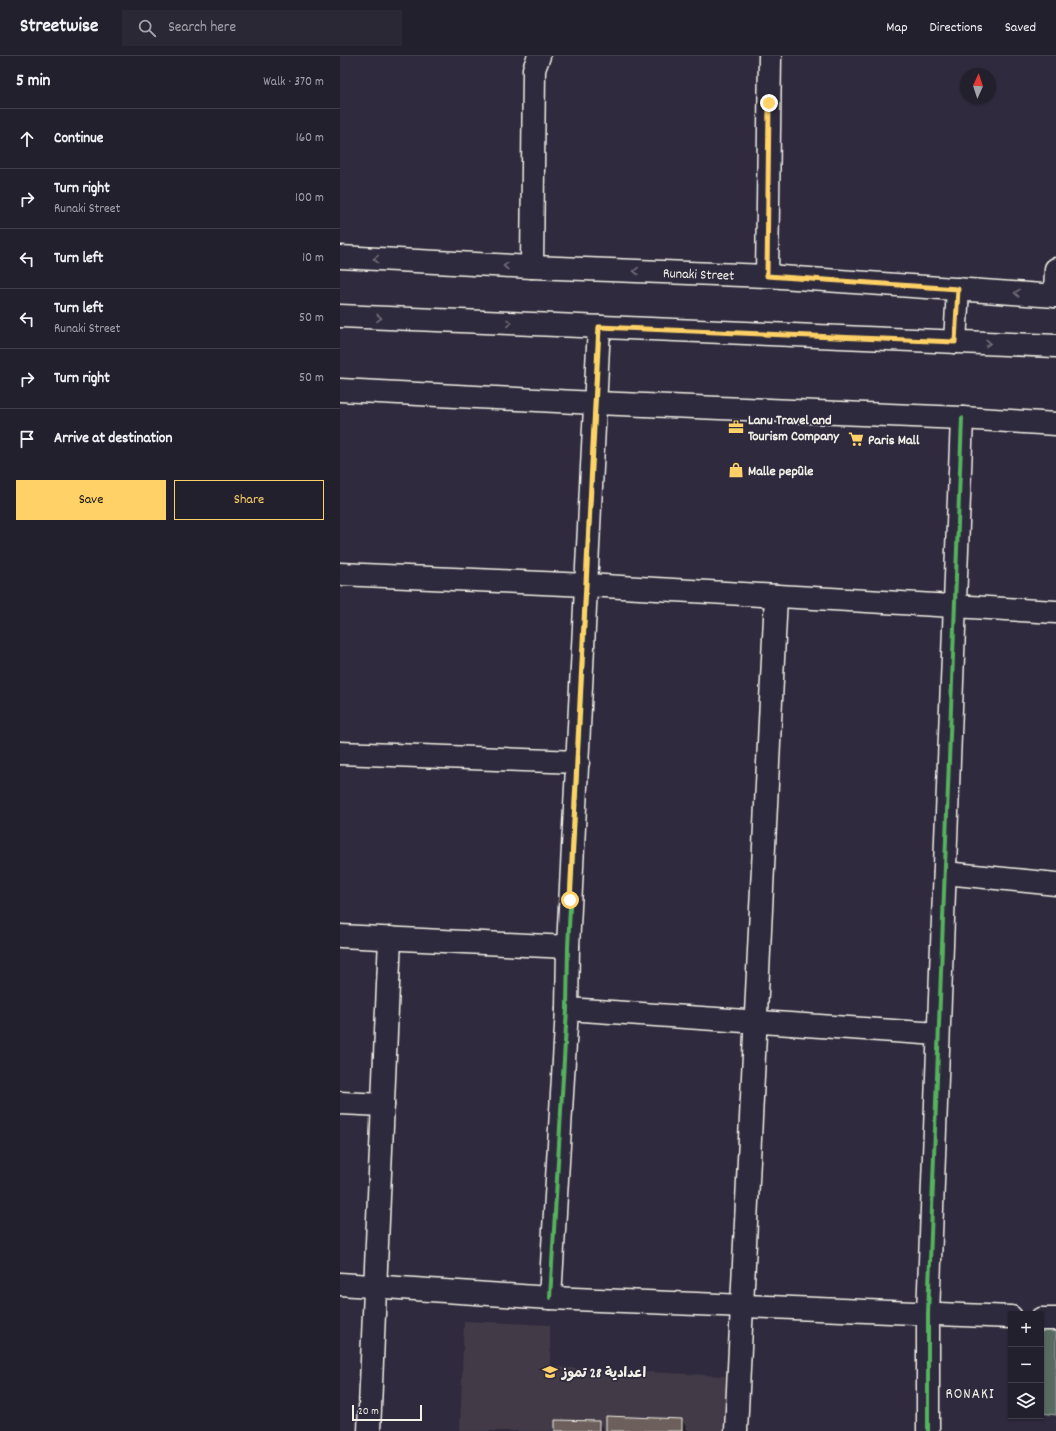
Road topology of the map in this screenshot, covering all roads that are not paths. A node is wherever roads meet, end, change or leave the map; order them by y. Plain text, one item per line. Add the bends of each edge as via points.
1 (539, 56) edge
2 (770, 56) edge
3 (340, 257) edge
4 (532, 267) junction
5 (1056, 269) edge
6 (767, 276) junction
7 (958, 289) junction
8 (1056, 296) edge
9 (340, 316) edge
10 (599, 327) junction
11 (955, 342) junction
12 (1056, 346) edge
13 (340, 390) edge
14 (595, 403) junction
15 (962, 418) junction
16 (1056, 424) edge
17 (340, 574) edge
18 (587, 585) junction
19 (776, 596) junction
20 (955, 606) junction
21 (1056, 612) edge
22 (340, 753) edge
23 (578, 762) junction
24 (944, 873) junction
25 (1056, 884) edge
26 (340, 936) edge
27 (390, 938) junction
28 (568, 947) junction
29 (567, 1009) junction
30 (756, 1022) junction
31 (938, 1034) junction
32 (340, 1103) edge
33 (383, 1105) junction
34 (340, 1284) edge
35 (375, 1285) junction
36 (550, 1298) junction
37 (743, 1306) junction
38 (928, 1314) junction
39 (1008, 1317) edge
40 (1044, 1319) edge
41 (1056, 1319) edge
42 (369, 1431) edge
43 (736, 1431) edge
44 (928, 1431) edge

1 - 4 street via 534,69
2 - 6 street
4 -> 3 street, Runaki Street
6 -> 4 street, Runaki Street
5 - 8 street
6 - 7 street, Runaki Street
8 -> 7 street, Runaki Street
7 - 11 street
9 -> 10 street
10 - 11 street
10 - 14 street
11 -> 12 street
13 - 14 street
14 - 15 street
14 - 18 street
15 - 16 street
15 - 20 street
17 - 18 street
18 - 19 street
18 - 23 street
19 - 20 street
19 - 30 street
20 - 21 street
20 - 24 street
22 - 23 street
23 - 28 street
24 - 25 street
24 - 31 street
26 - 27 street
27 - 28 street
27 - 33 street
28 - 29 street
29 - 30 street
29 - 36 street
30 - 31 street
30 - 37 street
31 - 38 street
32 - 33 street
33 - 35 street
34 - 35 street
35 - 36 street
35 - 42 street
36 - 37 street
37 - 38 street
37 - 43 street
38 - 39 street
38 - 44 street
40 - 41 street

